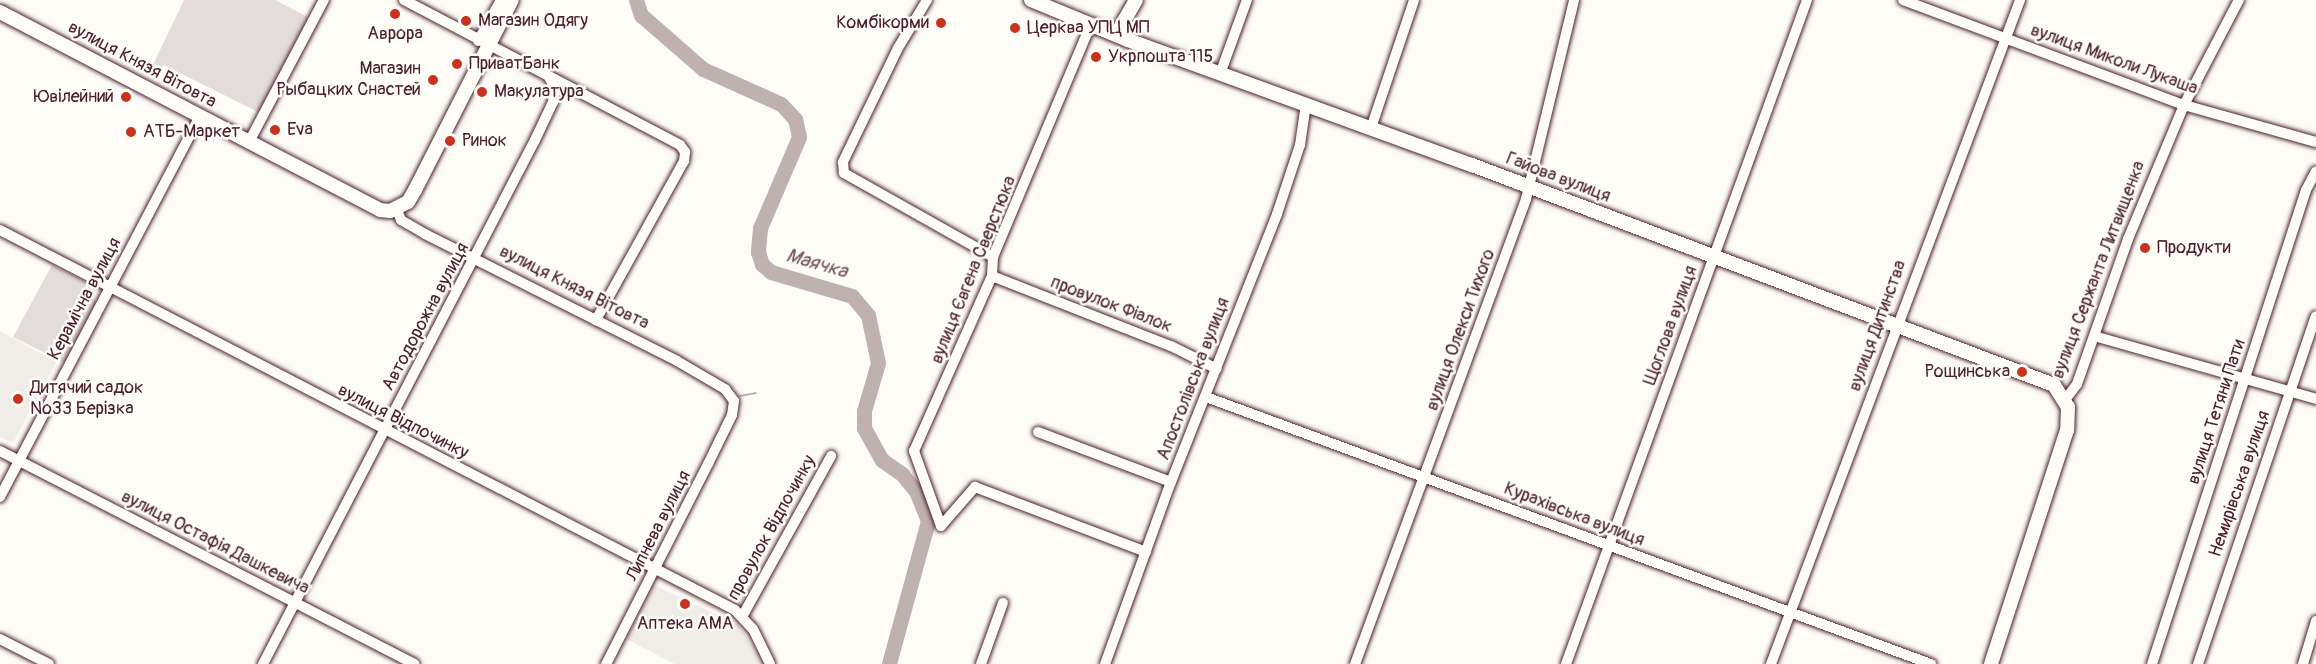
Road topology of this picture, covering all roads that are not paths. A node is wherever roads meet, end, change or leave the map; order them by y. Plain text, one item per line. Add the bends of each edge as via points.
1 (324, 0) edge
2 (404, 0) edge
3 (501, 0) edge
4 (512, 0) edge
5 (927, 0) edge
6 (1031, 0) edge
7 (1136, 0) edge
8 (1247, 0) edge
9 (1414, 0) edge
10 (1574, 0) edge
11 (1807, 0) edge
12 (1903, 0) edge
13 (2020, 0) edge
14 (2239, 0) edge
15 (0, 12) edge
16 (1090, 26) junction
17 (1116, 35) junction
18 (2004, 37) junction
19 (483, 43) junction
20 (1221, 74) junction
21 (549, 77) junction
22 (1306, 104) junction
23 (2184, 105) junction
24 (200, 116) junction
25 (1371, 128) junction
26 (249, 142) junction
27 (2316, 142) edge
28 (2316, 171) edge
29 (1530, 187) junction
30 (397, 210) junction
31 (0, 230) edge
32 (993, 257) junction
33 (1716, 257) junction
34 (475, 258) junction
35 (992, 276) junction
36 (111, 290) junction
37 (2316, 316) edge
38 (596, 320) junction
39 (1896, 325) junction
40 (2094, 336) junction
41 (1217, 369) junction
42 (2245, 381) junction
43 (2288, 392) junction
44 (1206, 397) junction
45 (2316, 399) edge
46 (734, 400) joint
47 (2065, 400) junction
48 (386, 431) junction
49 (1038, 432) dead end
50 (0, 451) edge
51 (831, 456) dead end
52 (18, 461) junction
53 (1424, 477) junction
54 (1171, 482) junction
55 (0, 497) edge
56 (1608, 546) junction
57 (1146, 552) junction
58 (654, 571) junction
59 (296, 602) junction
60 (1003, 603) dead end
61 (1790, 612) junction
62 (743, 615) junction
63 (2316, 621) edge
64 (0, 639) edge
65 (49, 664) edge
66 (263, 664) edge
67 (414, 664) edge
68 (606, 664) edge
69 (770, 664) edge
70 (981, 664) edge
71 (1106, 664) edge
72 (1355, 664) edge
73 (1566, 664) edge
74 (1771, 664) edge
75 (1931, 664) edge
76 (1991, 664) edge
77 (2152, 664) edge
78 (2198, 664) edge
79 (2303, 664) edge

1 - 26 street
2 - 19 street
3 - 19 street
4 - 19 main road
5 - 32 street via 898,48 843,162 843,173
6 - 16 main road, Гайова вулиця
7 - 17 main road
8 - 20 street
9 - 25 street
10 - 29 street, вулиця Олекси Тихого
11 - 33 street, Щоглова вулиця
12 - 18 street, вулиця Миколи Лукаша
13 - 18 street, вулиця Дитинства
14 - 23 street, вулиця Сержанта Литвищенка
15 - 24 main road, вулиця Князя Вітовта
16 - 17 main road, Гайова вулиця
16 - 32 street, вулиця Євгена Сверстюка
17 - 20 main road, Гайова вулиця
18 - 23 street, вулиця Миколи Лукаша
18 - 39 street, вулиця Дитинства
19 - 21 street
19 - 30 main road via 415,190
20 - 22 main road, Гайова вулиця
21 - 34 street, Автодорожна вулиця via 555,88 553,102
21 - 38 street via 680,145 685,152 684,161
22 - 25 main road, Гайова вулиця
22 - 41 street, Апостолівська вулиця via 1300,145
23 - 27 street, вулиця Миколи Лукаша
23 - 40 street, вулиця Сержанта Литвищенка via 2128,239
24 - 26 main road, вулиця Князя Вітовта
24 - 36 street, Керамічна вулиця
25 - 29 main road, Гайова вулиця
26 - 30 main road, вулиця Князя Вітовта via 380,210
28 - 42 street, вулиця Тетяни Пати via 2306,190
29 - 33 main road, Гайова вулиця
29 - 53 street, вулиця Олекси Тихого
30 - 34 street, вулиця Князя Вітовта via 401,220
31 - 36 street, вулиця Відпочинку
32 - 35 street, вулиця Євгена Сверстюка
33 - 39 main road, Гайова вулиця
33 - 56 street, Щоглова вулиця
34 - 38 street, вулиця Князя Вітовта
34 - 48 street, Автодорожна вулиця
35 - 41 street, провулок Фіалок via 1171,346
35 - 57 street, вулиця Євгена Сверстюка via 914,451 941,526 975,487
36 - 48 street, вулиця Відпочинку
36 - 52 street, Керамічна вулиця
37 - 43 street, Немирівська вулиця
38 - 46 street, вулиця Князя Вітовта via 725,389
39 - 47 main road, Гайова вулиця via 2044,379
39 - 61 street, вулиця Дитинства
40 - 42 street
40 - 47 street, вулиця Сержанта Литвищенка via 2077,384
41 - 44 street, Апостолівська вулиця
42 - 43 street
42 - 77 street, вулиця Тетяни Пати
43 - 45 street
43 - 78 street, Немирівська вулиця
44 - 53 street, Курахівська вулиця
44 - 54 street, Апостолівська вулиця
46 - 58 street, Липнева вулиця via 732,415
47 - 76 main road, вулиця Сержанта Литвищенка via 2067,430
48 - 58 street, вулиця Відпочинку
48 - 59 street, Автодорожна вулиця
49 - 54 street
50 - 52 street, вулиця Остафія Дашкевича
51 - 62 street, провулок Відпочинку
52 - 55 street, Керамічна вулиця
52 - 59 street, вулиця Остафія Дашкевича
53 - 56 street, Курахівська вулиця
53 - 72 street, вулиця Олекси Тихого
54 - 57 street, Апостолівська вулиця
56 - 61 street, Курахівська вулиця
56 - 73 street, Щоглова вулиця
57 - 71 street, Апостолівська вулиця
58 - 62 street, вулиця Відпочинку
58 - 68 street, Липнева вулиця
59 - 66 street, Автодорожна вулиця
59 - 67 street, вулиця Остафія Дашкевича
60 - 70 street
61 - 74 street, вулиця Дитинства
61 - 75 street, Курахівська вулиця
62 - 69 street
63 - 79 street
64 - 65 street

